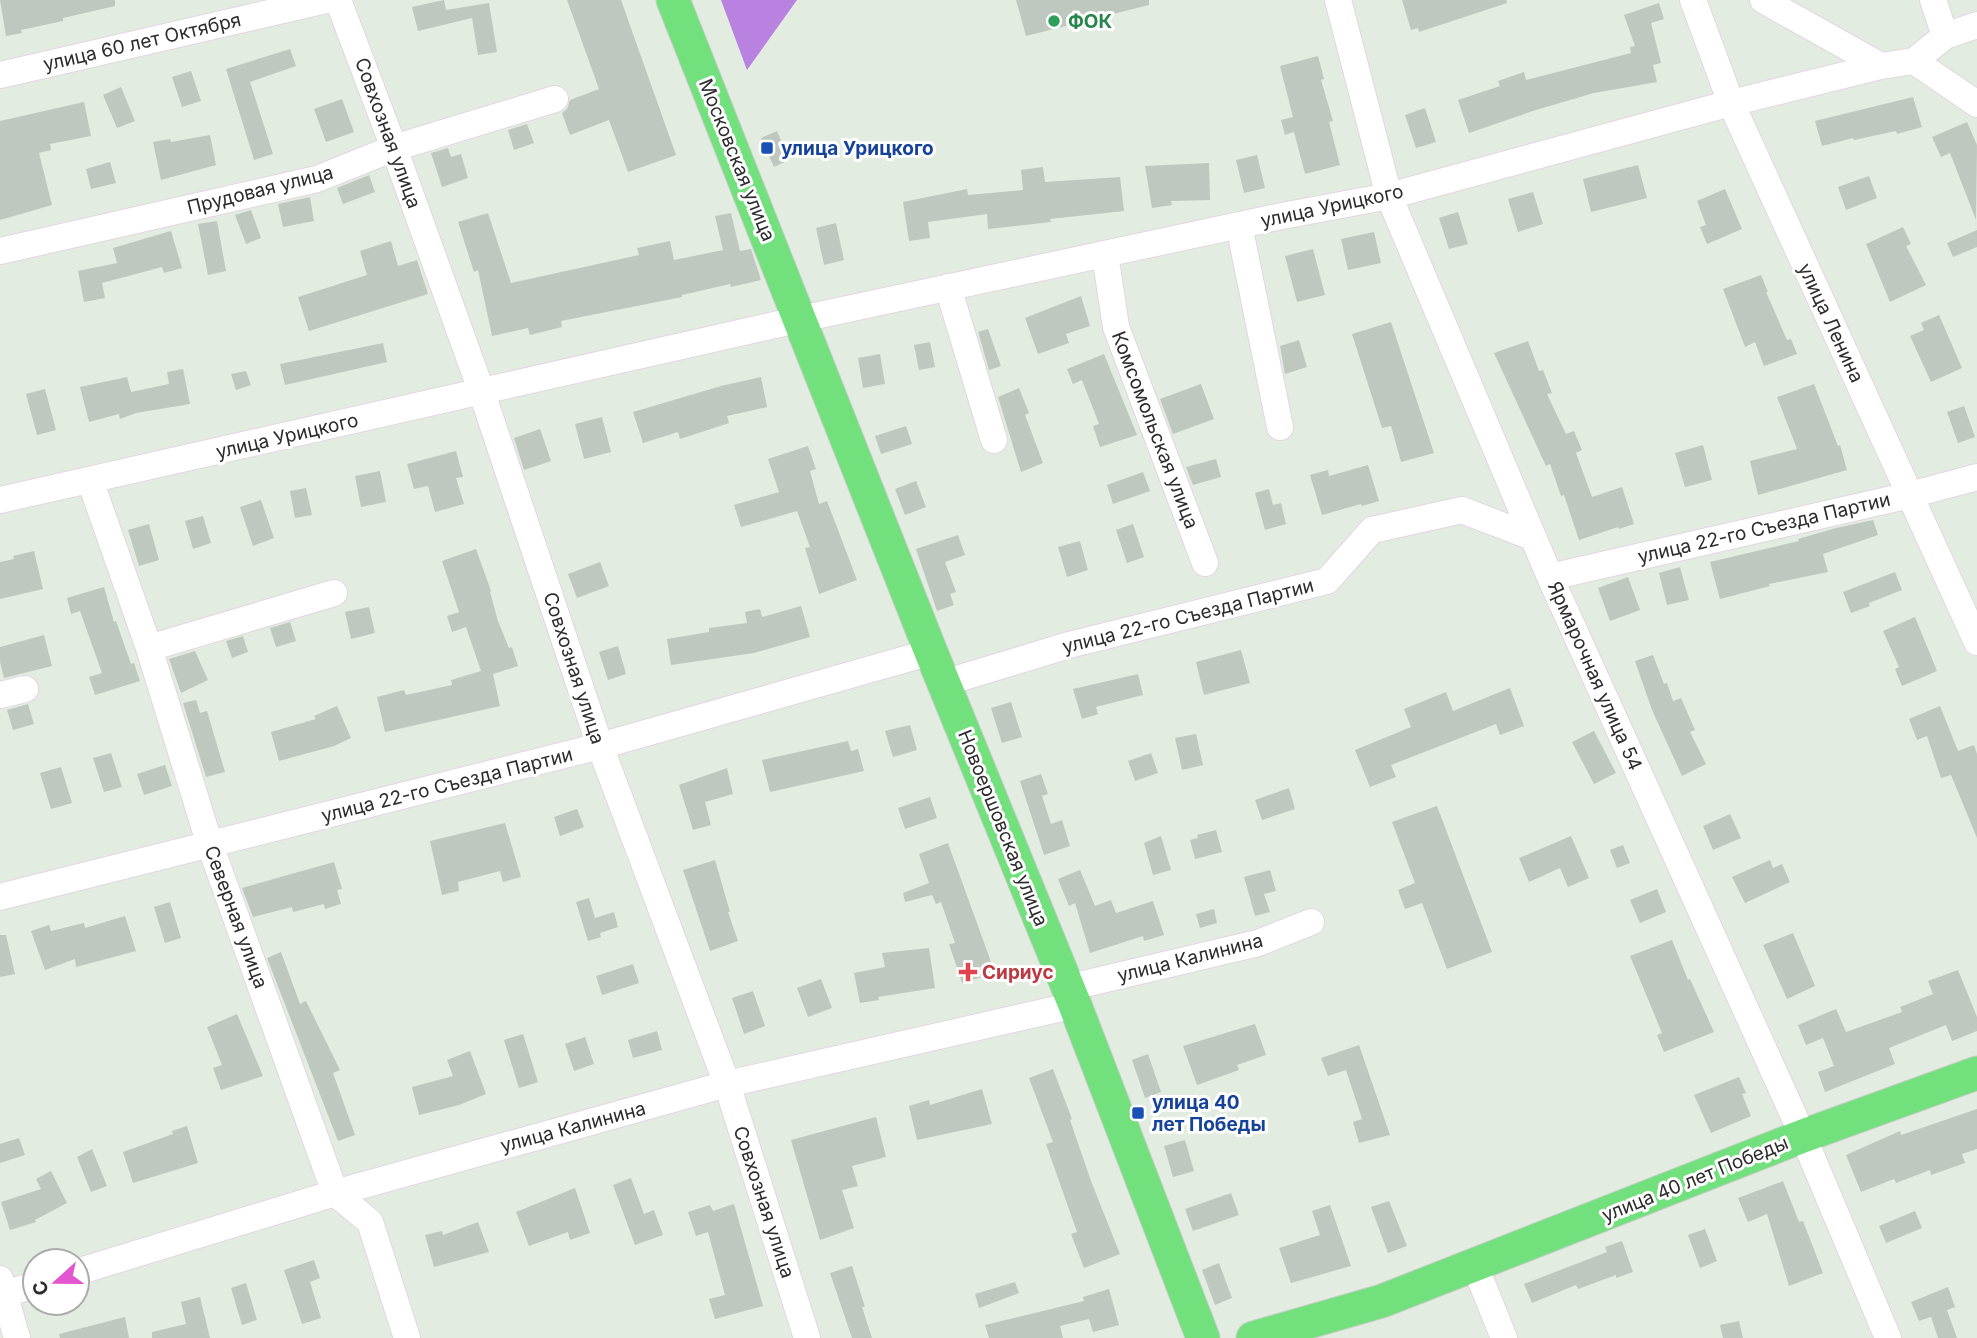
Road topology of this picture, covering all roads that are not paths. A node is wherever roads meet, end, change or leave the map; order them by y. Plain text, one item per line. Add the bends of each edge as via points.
1 (326, 0) edge
2 (338, 0) edge
3 (673, 0) edge
4 (1338, 0) edge
5 (1693, 0) edge
6 (1763, 0) edge
7 (1933, 0) edge
8 (1977, 25) edge
9 (1945, 36) junction
10 (1914, 61) junction
11 (1881, 66) junction
12 (0, 75) edge
13 (555, 99) dead end
14 (1731, 103) junction
15 (1977, 104) edge
16 (394, 148) junction
17 (1389, 196) junction
18 (1239, 225) junction
19 (0, 251) edge
20 (1105, 254) junction
21 (948, 287) junction
22 (801, 319) junction
23 (482, 393) junction
24 (1280, 427) dead end
25 (994, 440) dead end
26 (1977, 477) edge
27 (90, 480) junction
28 (1910, 495) junction
29 (0, 500) edge
30 (1532, 537) junction
31 (1205, 563) dead end
32 (1550, 577) junction
33 (334, 593) dead end
34 (1977, 642) edge
35 (149, 648) junction
36 (931, 652) junction
37 (944, 682) junction
38 (600, 746) junction
39 (210, 845) junction
40 (0, 897) edge
41 (1311, 922) dead end
42 (1071, 997) junction
43 (1977, 1073) edge
44 (727, 1084) junction
45 (1803, 1136) junction
46 (335, 1193) junction
47 (1475, 1266) junction
48 (91, 1268) edge
49 (21, 1287) edge
50 (2, 1289) edge
51 (17, 1338) edge
52 (407, 1338) edge
53 (807, 1338) edge
54 (1203, 1338) edge
55 (1253, 1338) edge
56 (1504, 1338) edge
57 (1888, 1338) edge

1 - 12 street, улица 60 лет Октября
2 - 16 street, Совхозная улица
3 - 22 main road, Московская улица
4 - 17 street, Ярмарочная улица 54
5 - 14 street, улица Ленина
6 - 11 street
7 - 9 street
8 - 9 street
9 - 10 street
10 - 11 street, улица Урицкого
10 - 15 street
11 - 14 street, улица Урицкого
13 - 16 street, Прудовая улица
14 - 17 street, улица Урицкого
14 - 28 street, улица Ленина
16 - 19 street, Прудовая улица via 317,179
16 - 23 street, Совхозная улица
17 - 18 street, улица Урицкого
17 - 30 street, Ярмарочная улица 54
18 - 20 street, улица Урицкого
18 - 24 street
20 - 21 street, улица Урицкого
20 - 31 street, Комсомольская улица via 1115,327
21 - 22 street, улица Урицкого
21 - 25 street
22 - 23 street, улица Урицкого
22 - 36 main road, Новоершовская улица
23 - 27 street, улица Урицкого
23 - 38 street, Совхозная улица
26 - 28 street, улица 22-го Съезда Партии
27 - 29 street, улица Урицкого
27 - 35 street, Северная улица
28 - 32 street, улица 22-го Съезда Партии
28 - 34 street, улица Ленина
30 - 32 street, Ярмарочная улица 54
30 - 37 street, улица 22-го Съезда Партии via 1462,510 1372,530 1327,581 1069,645
32 - 45 street, Ярмарочная улица 54
33 - 35 street
35 - 39 street, Северная улица
36 - 37 main road, Новоершовская улица
36 - 38 street, улица 22-го Съезда Партии
37 - 42 main road, Новоершовская улица
38 - 39 street, улица 22-го Съезда Партии
38 - 44 street, Совхозная улица
39 - 40 street, улица 22-го Съезда Партии
39 - 46 street, Северная улица
41 - 42 street, улица Калинина via 1258,943
42 - 44 street, улица Калинина
42 - 54 main road, Новоершовская улица
43 - 45 main road, улица 40 лет Победы
44 - 46 street, улица Калинина
44 - 53 street, Совхозная улица
45 - 47 main road, улица 40 лет Победы
45 - 57 street, Ярмарочная улица 54
46 - 48 street, улица Калинина
46 - 52 street via 370,1222
47 - 55 main road, улица 40 лет Победы via 1382,1301
47 - 56 street
49 - 50 street
50 - 51 street

